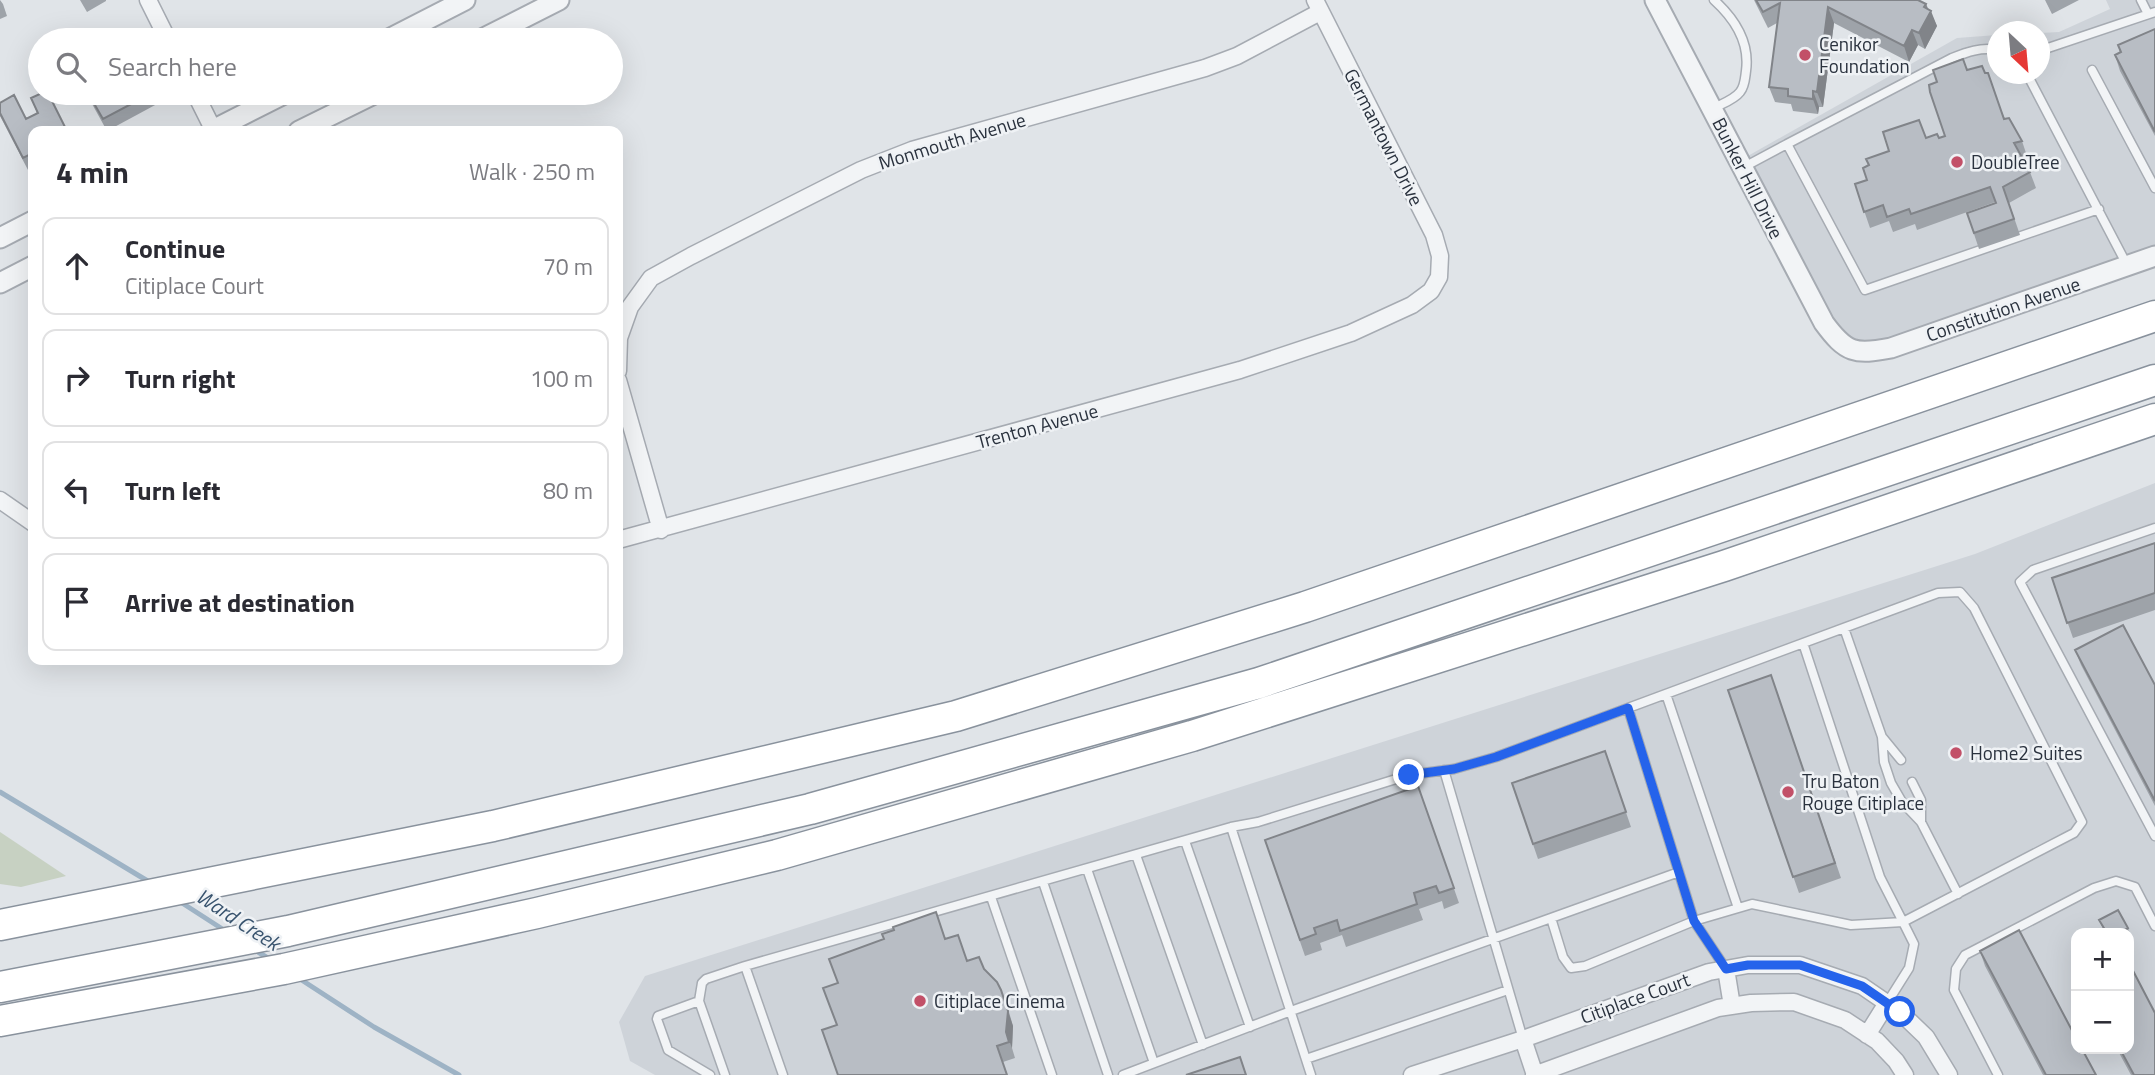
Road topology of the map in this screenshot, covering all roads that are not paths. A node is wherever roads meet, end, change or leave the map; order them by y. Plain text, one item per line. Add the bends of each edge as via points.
1 (148, 0) edge
2 (465, 0) edge
3 (559, 0) edge
4 (1655, 0) edge
5 (1714, 0) edge
6 (2141, 0) edge
7 (538, 5) edge
8 (1318, 6) edge
9 (2151, 13) edge
10 (163, 28) edge
11 (410, 28) edge
12 (500, 28) edge
13 (2050, 47) edge
14 (1987, 49) edge
15 (2092, 70) dead end
16 (2032, 84) edge
17 (201, 105) edge
18 (263, 105) edge
19 (352, 105) edge
20 (1712, 109) junction
21 (211, 126) edge
22 (223, 126) edge
23 (309, 126) edge
24 (1787, 144) junction
25 (1743, 168) junction
26 (2155, 188) edge
27 (2099, 209) junction
28 (28, 224) edge
29 (0, 238) edge
30 (2155, 256) edge
31 (2127, 265) junction
32 (28, 269) edge
33 (1440, 277) joint
34 (0, 283) edge
35 (2155, 316) edge
36 (623, 327) edge
37 (1850, 349) joint
38 (2155, 380) edge
39 (623, 397) edge
40 (2155, 419) edge
41 (0, 500) edge
42 (28, 520) edge
43 (2155, 528) edge
44 (661, 530) junction
45 (623, 539) edge
46 (1844, 628) junction
47 (1803, 643) junction
48 (1665, 694) junction
49 (1628, 708) junction
50 (1882, 737) junction
51 (1901, 760) dead end
52 (1444, 770) junction
53 (1912, 782) dead end
54 (1920, 822) junction
55 (1231, 828) junction
56 (2155, 836) edge
57 (1185, 841) junction
58 (1136, 855) junction
59 (1087, 869) junction
60 (1679, 872) junction
61 (1043, 882) junction
62 (1958, 894) junction
63 (991, 897) junction
64 (1738, 908) junction
65 (1551, 918) junction
66 (1694, 921) junction
67 (1903, 922) junction
68 (0, 925) edge
69 (2155, 926) edge
70 (1493, 938) junction
71 (745, 966) junction
72 (1726, 969) junction
73 (10, 986) edge
74 (1508, 990) junction
75 (699, 1001) junction
76 (1887, 1003) junction
77 (1732, 1006) junction
78 (1291, 1011) junction
79 (0, 1021) edge
80 (1250, 1027) junction
81 (1867, 1035) junction
82 (1523, 1040) junction
83 (1203, 1045) junction
84 (1306, 1059) junction
85 (1154, 1063) junction
86 (1134, 1073) edge
87 (710, 1075) edge
88 (724, 1075) edge
89 (783, 1075) edge
90 (1052, 1075) edge
91 (1108, 1075) edge
92 (1123, 1075) edge
93 (1311, 1075) edge
94 (1412, 1075) edge
95 (1534, 1075) edge
96 (1905, 1075) edge
97 (1948, 1075) edge
98 (1998, 1075) edge

1 - 10 street
2 - 11 street
3 - 7 street
4 - 20 street, Bunker Hill Drive
5 - 20 lane via 1737,25 1747,66 1741,92
6 - 9 lane
7 - 12 street
8 - 33 street, Germantown Drive via 1434,235
8 - 36 street, Monmouth Avenue via 1237,57 912,150 861,170 651,278 630,307
9 - 13 lane
14 - 24 lane via 1952,58
15 - 26 lane
16 - 27 lane
17 - 21 street
18 - 22 street
19 - 23 street
20 - 25 street, Bunker Hill Drive
24 - 25 lane
24 - 27 lane via 1865,290
25 - 37 street, Bunker Hill Drive via 1824,323
27 - 31 lane
28 - 29 street
30 - 31 street, Constitution Avenue
31 - 37 street, Constitution Avenue via 1891,348 1867,353
32 - 34 street
33 - 44 street, Trenton Avenue via 1412,306 1351,333 1240,370
35 - 68 highway via 1318,602 956,716 493,826
38 - 73 highway via 1259,683 810,809 302,928
39 - 44 street
40 - 79 highway via 1724,566 1192,736 777,855 284,969
41 - 42 street
43 - 56 lane via 2033,570 2020,582
44 - 45 street, Trenton Avenue
46 - 47 lane
46 - 50 lane
46 - 62 lane via 1938,593 1960,592 1974,608 2082,822 2074,833
47 - 48 lane
47 - 67 lane via 1880,877
48 - 49 lane
48 - 64 lane
49 - 52 lane via 1496,757
49 - 60 lane
50 - 51 lane
50 - 54 lane via 1891,783
52 - 55 lane via 1409,775
52 - 70 lane
53 - 54 lane via 1920,800
54 - 62 lane
55 - 57 lane
55 - 78 lane
57 - 58 lane
57 - 80 lane
58 - 59 lane
58 - 83 lane
59 - 61 lane
59 - 85 lane
60 - 65 lane
60 - 66 lane
61 - 63 lane
61 - 91 lane
62 - 67 lane
63 - 71 lane
63 - 90 lane
64 - 66 lane
64 - 67 lane via 1752,904 1851,925
65 - 66 lane via 1571,968
65 - 70 lane
66 - 72 lane
67 - 76 lane via 1914,944 1909,968
69 - 98 lane via 2135,887 2116,881 1965,955 1956,969 1954,990
70 - 74 lane
70 - 78 lane
71 - 75 lane via 706,979
71 - 89 lane
72 - 76 street, Citiplace Court via 1800,965 1862,986
72 - 77 street
72 - 82 street, Citiplace Court
74 - 82 lane
74 - 84 lane
75 - 87 lane via 658,1016 657,1023 668,1050
75 - 88 lane
76 - 81 street
76 - 97 street, Citiplace Court via 1926,1038
77 - 81 street, Citiplace Court via 1794,1002 1845,1020
77 - 95 street, Citiplace Court
78 - 80 lane
78 - 84 lane
80 - 83 lane
81 - 96 street, Citiplace Court via 1896,1060
82 - 94 street, Citiplace Court
82 - 95 street
83 - 85 lane
84 - 93 lane
85 - 86 lane
86 - 92 lane

